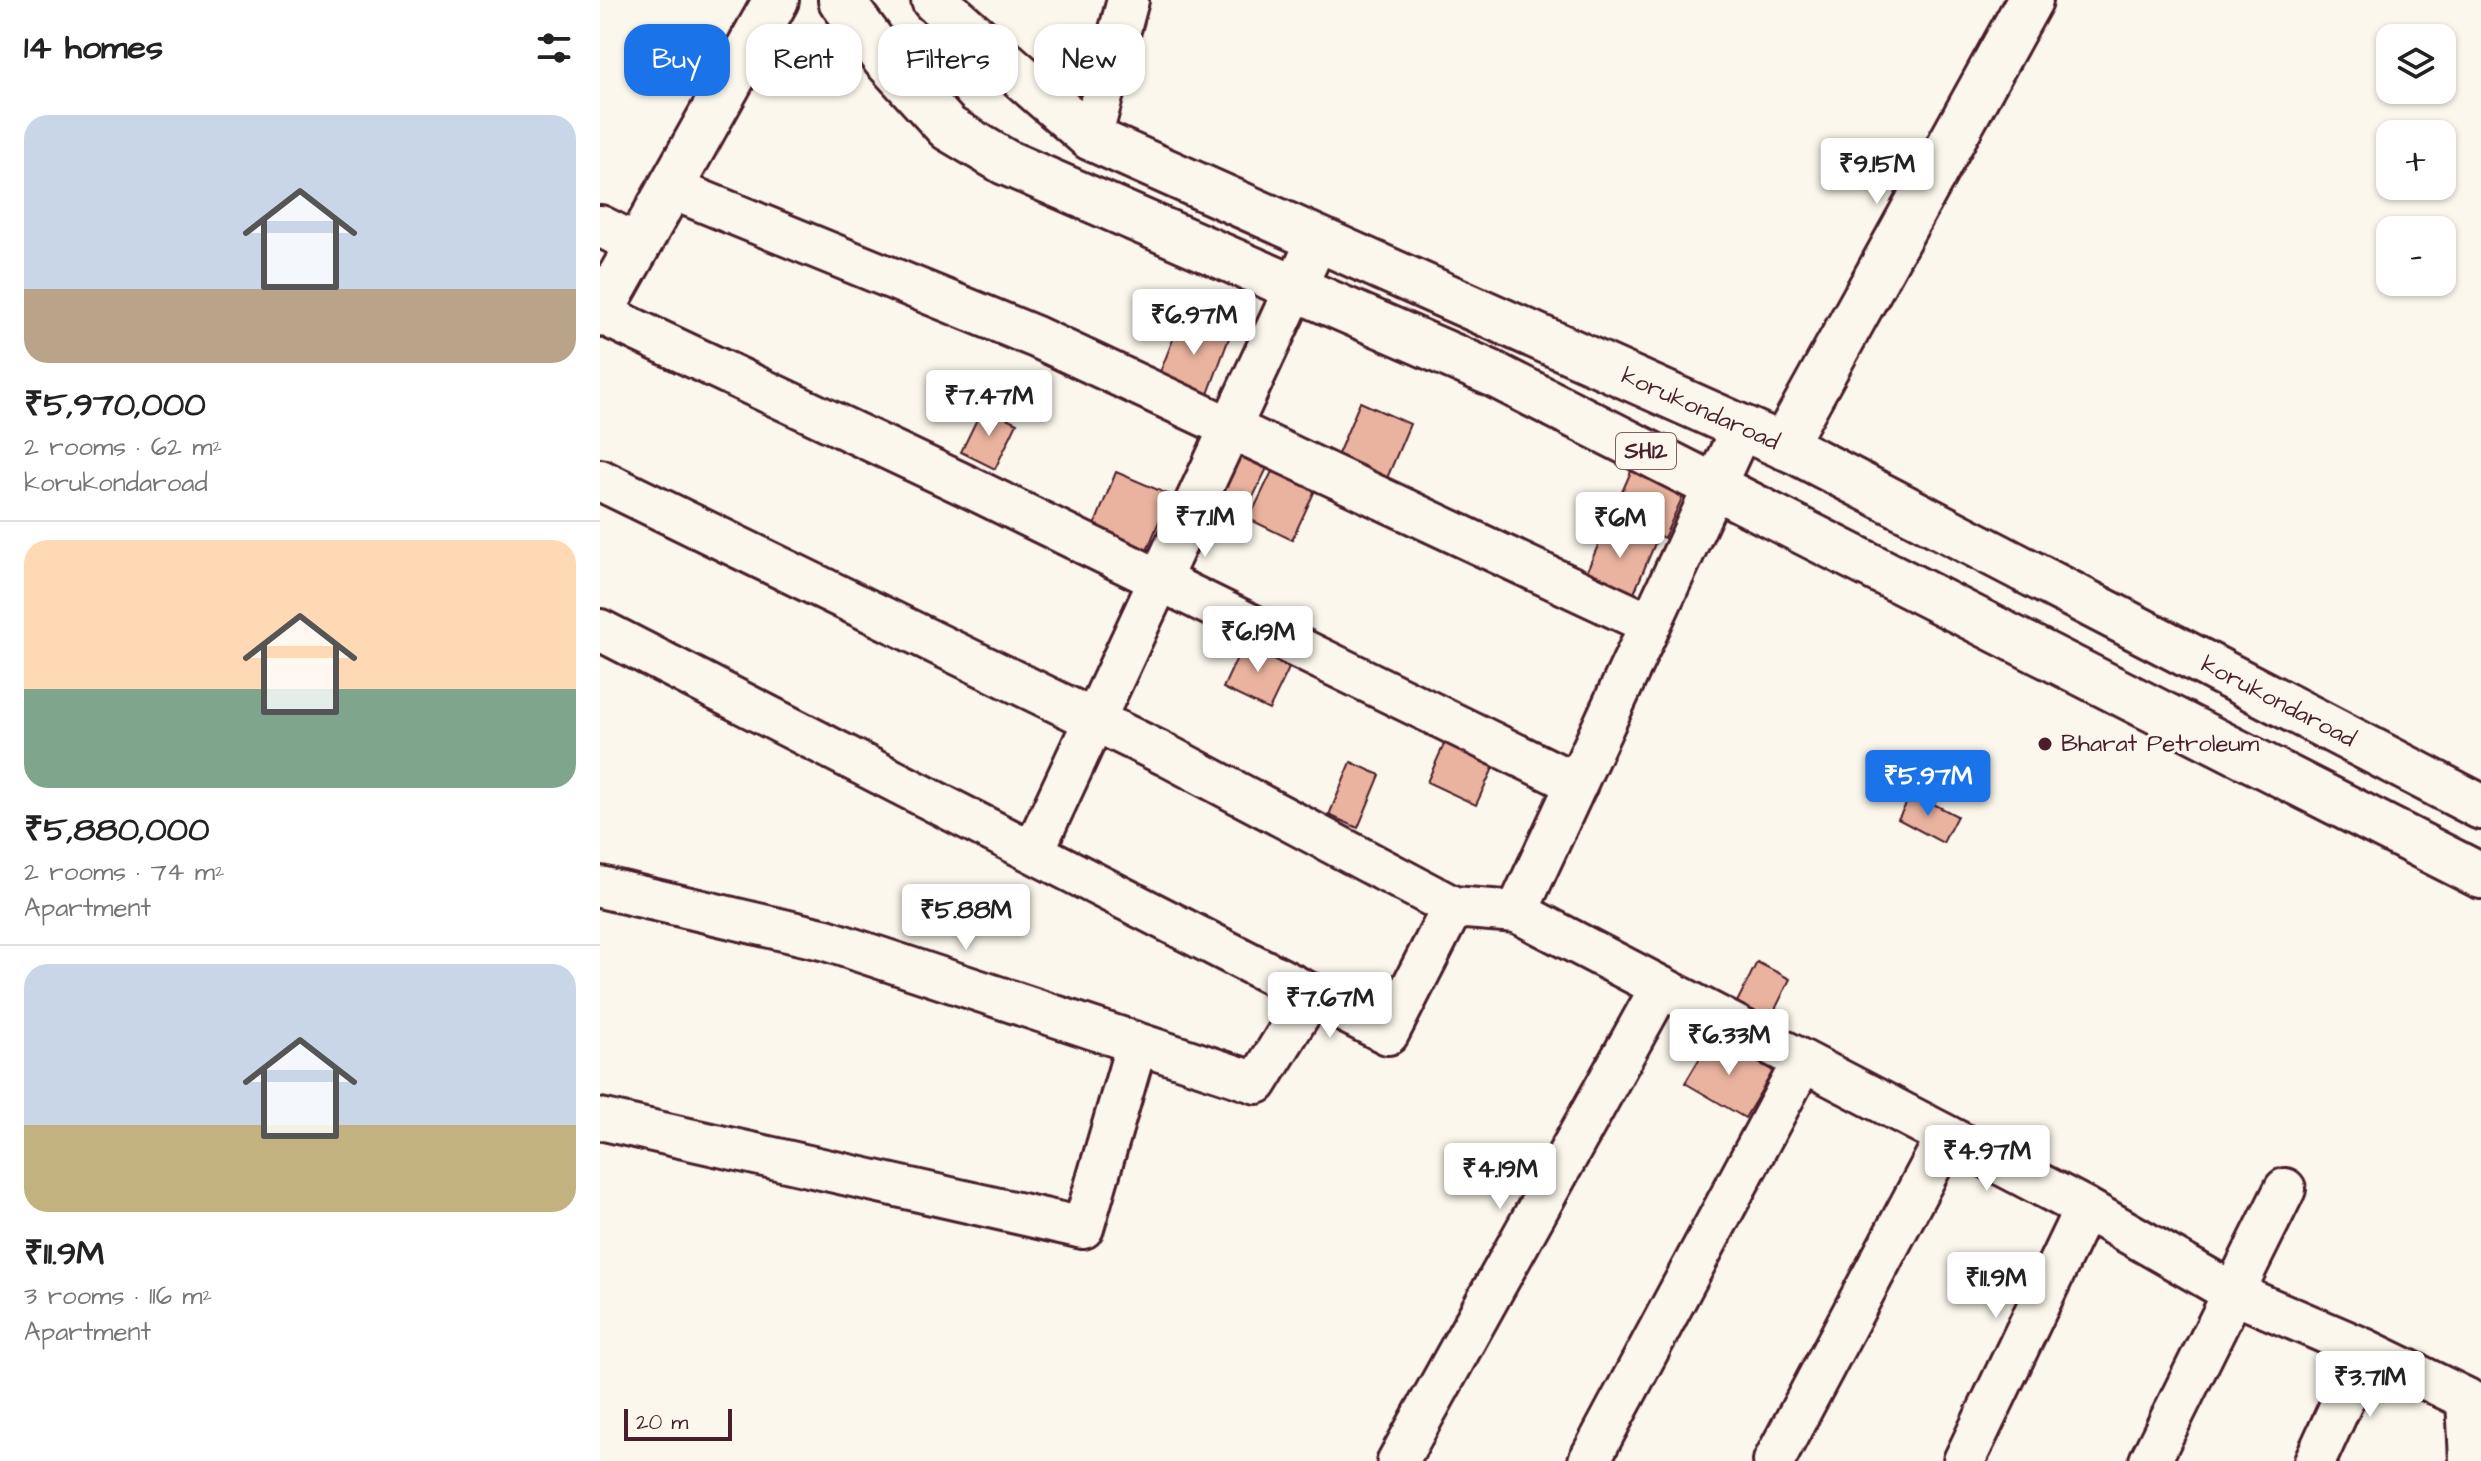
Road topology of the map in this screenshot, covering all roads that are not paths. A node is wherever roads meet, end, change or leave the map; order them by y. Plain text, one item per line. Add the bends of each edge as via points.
1 (841, 0) edge
2 (934, 0) edge
3 (1128, 0) edge
4 (2030, 0) edge
5 (768, 3) edge
6 (1091, 138) junction
7 (670, 188) junction
8 (619, 236) edge
9 (1318, 239) junction
10 (1295, 288) junction
11 (600, 313) edge
12 (1230, 427) junction
13 (1742, 427) junction
14 (1783, 446) junction
15 (600, 480) edge
16 (1715, 486) junction
17 (1160, 579) junction
18 (1650, 624) junction
19 (600, 630) edge
20 (1095, 720) junction
21 (1577, 784) junction
22 (2481, 807) edge
23 (1033, 852) junction
24 (2481, 876) edge
25 (600, 887) edge
26 (1453, 907) junction
27 (1517, 912) junction
28 (1661, 987) junction
29 (1312, 994) junction
30 (1137, 1043) junction
31 (1803, 1061) junction
32 (600, 1119) edge
33 (1947, 1136) junction
34 (2285, 1189) dead end
35 (2085, 1208) junction
36 (2233, 1293) junction
37 (2366, 1350) junction
38 (1401, 1460) edge
39 (1589, 1461) edge
40 (1774, 1461) edge
41 (1964, 1461) edge
42 (2150, 1461) edge
43 (2315, 1461) edge
44 (2470, 1461) edge

1 - 10 main road, SH12 via 885,59 948,128 1005,162
2 - 6 main road, korukondaroad / SH12
3 - 6 street
4 - 14 main road
5 - 7 main road
6 - 9 main road, korukondaroad / SH12
7 - 8 main road
7 - 12 street via 1036,337
8 - 11 main road
9 - 10 street
9 - 13 main road, korukondaroad / SH12
10 - 12 street
10 - 16 main road, SH12 via 1491,373
11 - 17 street
12 - 17 street
12 - 18 street
13 - 14 main road, korukondaroad / SH12
13 - 16 street
14 - 22 main road, korukondaroad / SH12
15 - 20 street
16 - 18 street
16 - 24 main road, SH12
17 - 20 street
17 - 21 street
18 - 21 street
19 - 23 street
20 - 23 street
20 - 26 street
21 - 27 street
23 - 29 street
25 - 30 street via 826,940
26 - 27 street
26 - 29 street via 1388,1034
27 - 28 street
28 - 31 street
28 - 38 street
29 - 30 street via 1257,1083
30 - 32 street via 1083,1228
31 - 33 street
31 - 39 street
33 - 35 street
33 - 40 street
34 - 36 street
35 - 36 street
35 - 41 street
36 - 37 street
36 - 42 street
37 - 43 street
37 - 44 street via 2467,1399

